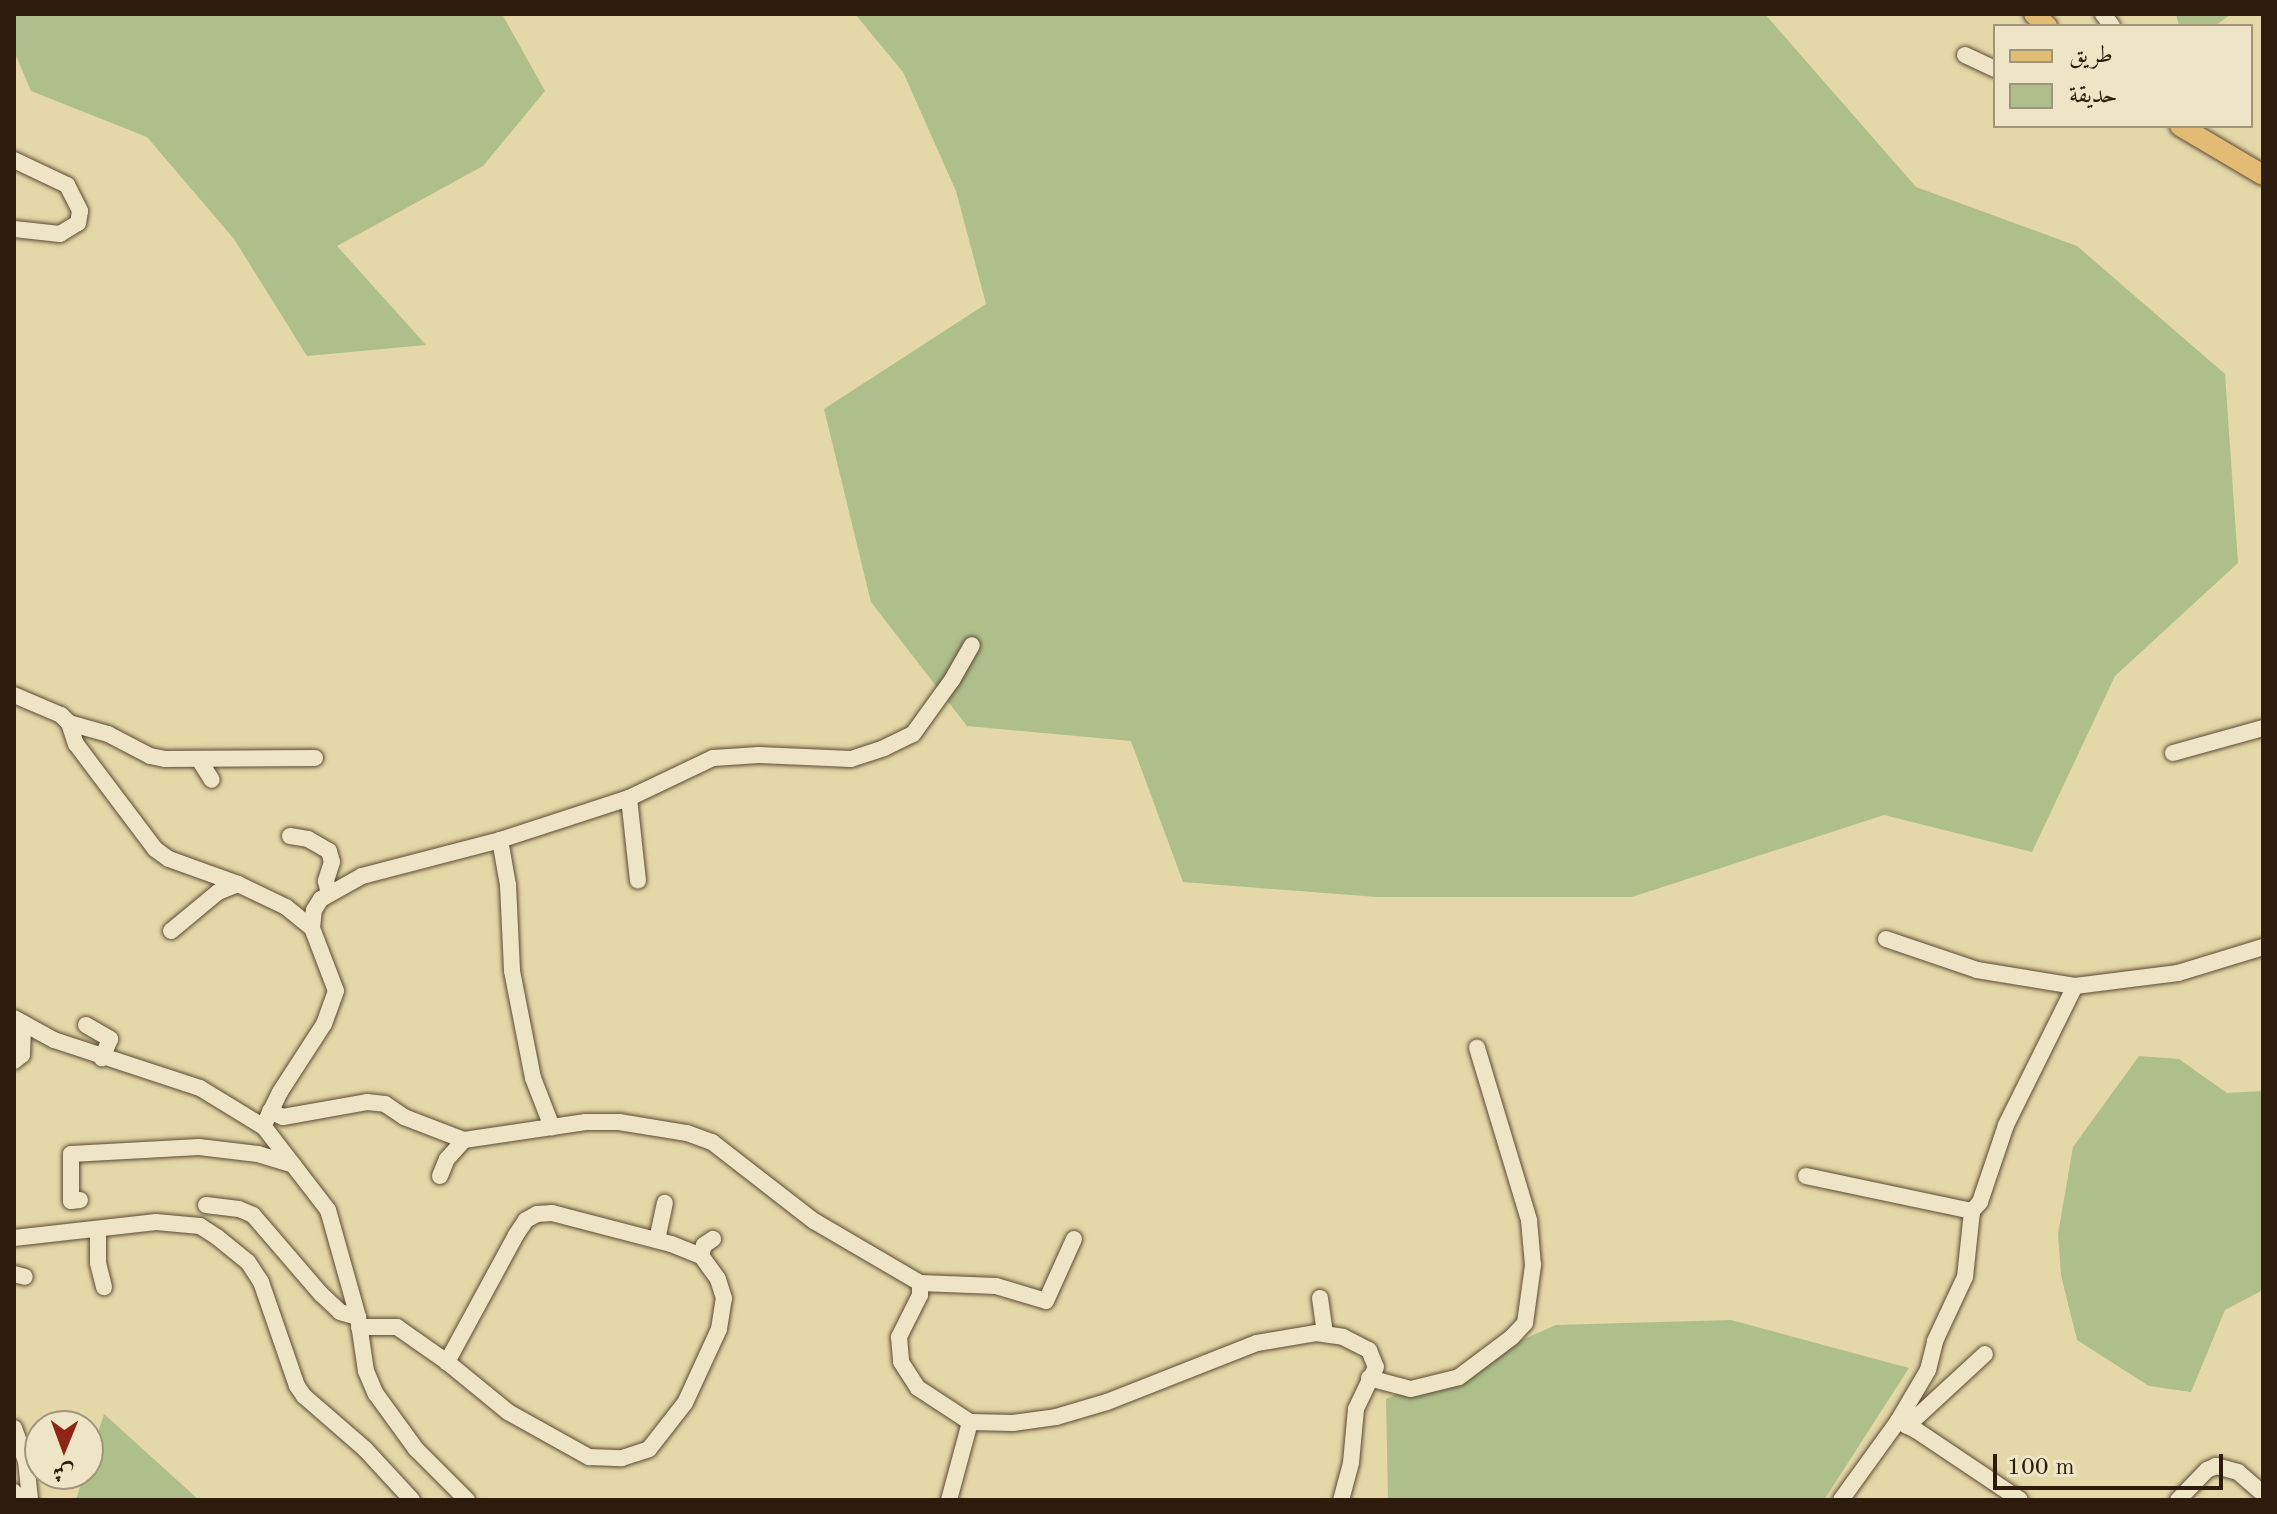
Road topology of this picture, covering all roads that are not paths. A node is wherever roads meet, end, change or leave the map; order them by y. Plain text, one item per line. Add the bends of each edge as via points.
1 (1965, 55) dead end
2 (1993, 68) edge
3 (2198, 132) edge
4 (14, 160) edge
5 (2263, 175) edge
6 (14, 229) edge
7 (972, 645) dead end
8 (14, 695) edge
9 (69, 723) junction
10 (2263, 728) edge
11 (2173, 753) dead end
12 (315, 758) dead end
13 (200, 761) junction
14 (212, 780) dead end
15 (629, 798) junction
16 (290, 836) dead end
17 (500, 840) junction
18 (638, 881) dead end
19 (238, 884) junction
20 (329, 894) junction
21 (312, 928) junction
22 (171, 931) dead end
23 (1886, 939) dead end
24 (2263, 947) edge
25 (2075, 986) junction
26 (19, 1020) edge
27 (86, 1025) dead end
28 (1477, 1048) dead end
29 (102, 1058) junction
30 (14, 1061) edge
31 (270, 1111) junction
32 (264, 1127) junction
33 (552, 1127) junction
34 (464, 1140) junction
35 (295, 1165) junction
36 (440, 1176) dead end
37 (1806, 1176) dead end
38 (80, 1200) dead end
39 (665, 1203) dead end
40 (206, 1205) dead end
41 (1972, 1211) junction
42 (98, 1229) junction
43 (18, 1235) edge
44 (713, 1239) dead end
45 (1074, 1239) dead end
46 (657, 1240) junction
47 (701, 1256) junction
48 (920, 1283) junction
49 (104, 1287) dead end
50 (1320, 1298) dead end
51 (358, 1322) junction
52 (1325, 1334) junction
53 (1985, 1354) dead end
54 (447, 1362) junction
55 (1369, 1378) junction
56 (970, 1422) junction
57 (1902, 1423) junction
58 (14, 1428) edge
59 (14, 1492) edge
60 (2263, 1494) edge
61 (20, 1500) edge
62 (30, 1500) edge
63 (412, 1500) edge
64 (467, 1500) edge
65 (949, 1500) edge
66 (1341, 1500) edge
67 (1841, 1500) edge
68 (2020, 1500) edge
69 (2178, 1500) edge

1 - 2 street
3 - 5 main road
4 - 6 street via 67,185 80,211 78,223 60,234
7 - 15 street via 913,734 884,748 851,759 713,758
8 - 9 street
9 - 13 street via 108,734 150,756
9 - 19 street via 76,744 155,849
10 - 11 street
12 - 13 street
13 - 14 street
15 - 17 street
15 - 18 street
16 - 20 street via 329,851
17 - 20 street via 362,876
17 - 33 street via 512,971 533,1078
19 - 21 street via 286,907
19 - 22 street via 218,892
20 - 21 street via 314,910
21 - 31 street via 336,991 324,1024
23 - 25 street via 1977,970
24 - 25 street via 2178,973
25 - 41 street via 2006,1125 1980,1202
26 - 29 street
26 - 30 street via 22,1055
27 - 29 street via 110,1039
28 - 55 street via 1529,1220 1533,1265 1525,1323 1459,1377 1411,1389
29 - 32 street via 200,1088
31 - 32 street
31 - 34 street via 283,1117 376,1103
32 - 35 street
33 - 34 street
33 - 48 street via 619,1122 712,1142 833,1234
34 - 36 street
35 - 38 street via 199,1147 71,1154 71,1201
35 - 51 street via 331,1219
37 - 41 street
39 - 46 street
40 - 51 street via 253,1215 340,1312
41 - 57 street via 1965,1277
42 - 43 street
42 - 49 street
42 - 63 street via 184,1222 233,1248 268,1295 304,1396 365,1449
44 - 47 street
45 - 48 street via 1046,1301 996,1286
46 - 47 street
46 - 54 street via 552,1213 526,1220
47 - 54 street via 724,1298 719,1329 696,1385 649,1449 622,1458 589,1457 508,1412
48 - 56 street via 920,1295 899,1337 901,1362 918,1388
50 - 52 street
51 - 54 street via 397,1327
51 - 64 street via 366,1371 376,1394 416,1449
52 - 55 street via 1369,1350 1376,1367
52 - 56 street via 1257,1343 1056,1417
53 - 57 street
55 - 66 street via 1356,1409
56 - 65 street
57 - 67 street
57 - 68 street
58 - 62 street via 26,1461
59 - 61 street
60 - 69 street via 2238,1472 2216,1466

